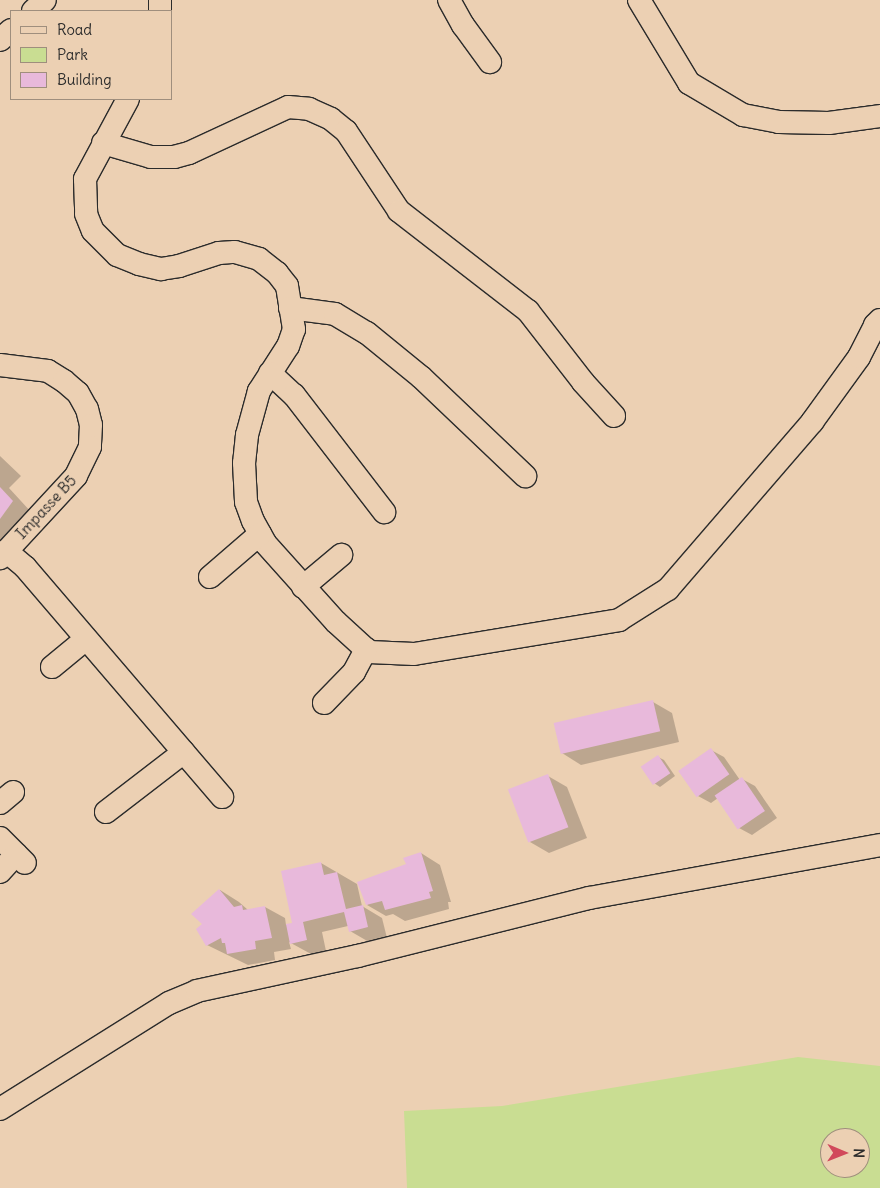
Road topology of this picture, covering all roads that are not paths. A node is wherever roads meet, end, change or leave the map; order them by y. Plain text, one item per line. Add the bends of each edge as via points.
1 (45, 0) edge
2 (449, 0) edge
3 (639, 0) edge
4 (34, 10) edge
5 (10, 31) edge
6 (0, 40) edge
7 (490, 62) dead end
8 (127, 100) edge
9 (880, 116) edge
10 (103, 143) junction
11 (290, 308) junction
12 (880, 320) edge
13 (0, 364) edge
14 (270, 373) junction
15 (614, 416) dead end
16 (525, 476) dead end
17 (384, 512) dead end
18 (260, 534) junction
19 (3, 554) edge
20 (341, 554) dead end
21 (210, 577) dead end
22 (303, 587) junction
23 (86, 639) junction
24 (366, 649) junction
25 (52, 667) dead end
26 (324, 703) dead end
27 (184, 752) junction
28 (222, 797) dead end
29 (106, 812) dead end
30 (0, 838) edge
31 (880, 845) edge
32 (0, 872) edge
33 (0, 1109) edge

1 - 4 street
2 - 7 street
3 - 9 street via 689,83 743,115 779,122 829,123
5 - 6 street
8 - 10 street
10 - 11 street via 85,179 85,197 86,214 93,231 107,247 126,260 161,268 179,266 219,253 235,252 259,259 287,286
10 - 15 street via 151,157 174,158 288,107 309,109 331,119 346,131 399,211 528,311
11 - 14 street via 294,329 288,346
11 - 16 street via 335,314 367,334 421,377
12 - 24 street via 874,325 860,357 812,422 668,589 619,620 414,654 388,654
13 - 19 street, Impasse B5 via 48,371 56,376 78,393 91,424 90,447 76,476
14 - 17 street via 294,395
14 - 18 street via 259,391 247,435 244,463 246,502
18 - 21 street
18 - 22 street
19 - 23 street via 25,567
20 - 22 street
22 - 24 street
23 - 25 street
23 - 27 street
24 - 26 street via 354,672
27 - 28 street
27 - 29 street
30 - 32 street via 21,859
31 - 33 street via 589,898 368,954 197,991 161,1008

